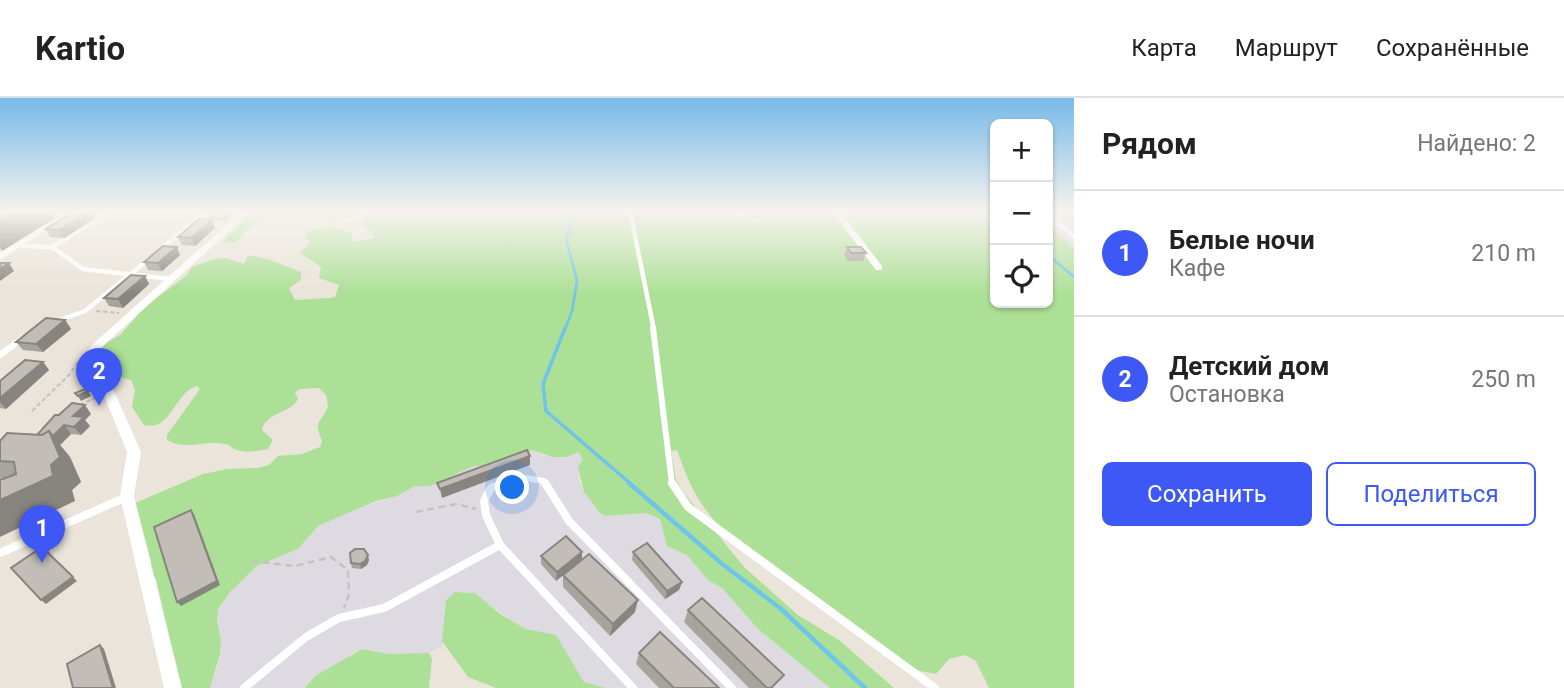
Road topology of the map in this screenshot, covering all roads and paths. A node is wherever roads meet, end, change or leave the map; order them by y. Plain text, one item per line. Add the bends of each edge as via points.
1 (29, 239) edge
2 (66, 239) edge
3 (174, 239) edge
4 (216, 239) edge
5 (634, 239) edge
6 (857, 239) edge
7 (24, 246) dead end
8 (52, 247) junction
9 (0, 257) edge
10 (879, 268) dead end
11 (128, 276) junction
12 (171, 279) junction
13 (85, 311) junction
14 (132, 313) junction
15 (47, 324) edge
16 (25, 337) edge
17 (0, 355) edge
18 (108, 393) junction
19 (76, 407) edge
20 (127, 496) junction
21 (486, 511) junction
22 (416, 512) dead end
23 (500, 545) junction
24 (0, 553) edge
25 (251, 561) dead end
26 (340, 618) junction
27 (173, 688) edge
28 (244, 688) edge
29 (633, 688) edge
30 (732, 688) edge
31 (935, 688) edge

1 - 9 street
2 - 8 lane
3 - 11 lane
4 - 12 street
5 - 31 lane via 654,332 672,484 688,507
6 - 10 street
7 - 8 lane
8 - 11 lane via 83,269
11 - 12 lane
11 - 13 lane
12 - 14 street
13 - 14 path
13 - 15 lane
14 - 18 street via 89,358
16 - 17 lane
18 - 19 path
18 - 20 street via 134,452
20 - 24 lane
20 - 27 street
21 - 22 path via 456,504
21 - 23 lane
21 - 30 lane via 484,501 491,488 519,477 544,481 569,521
23 - 26 lane via 384,608
23 - 29 lane
25 - 26 path via 295,566 331,557 348,570 349,595
26 - 28 lane via 306,637

